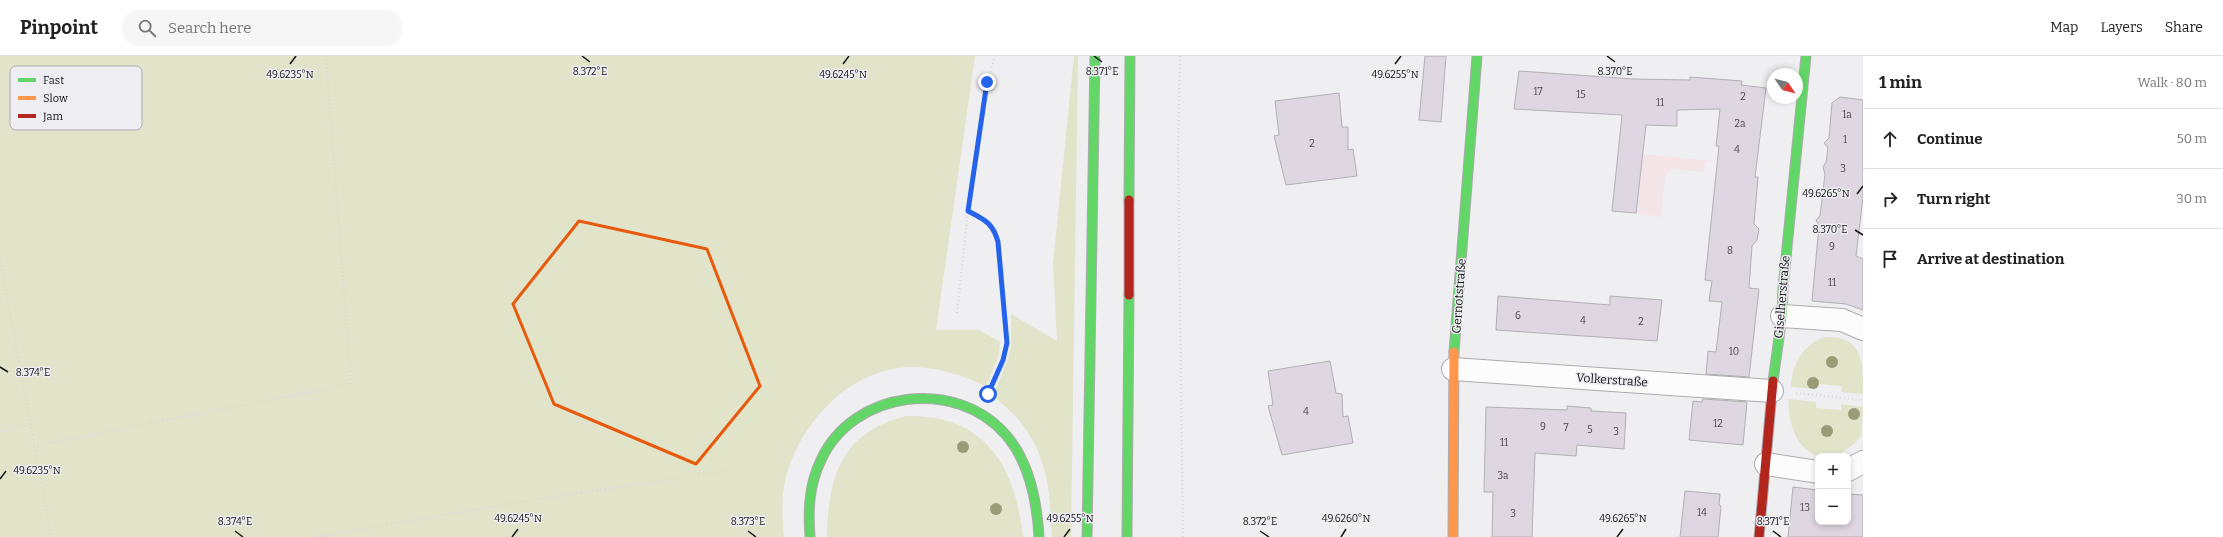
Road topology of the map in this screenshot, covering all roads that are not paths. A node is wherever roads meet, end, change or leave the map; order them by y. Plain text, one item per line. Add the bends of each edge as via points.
1 (1095, 56) edge
2 (1130, 56) edge
3 (1477, 56) edge
4 (1806, 56) edge
5 (1782, 316) junction
6 (1863, 329) edge
7 (1453, 369) junction
8 (1772, 391) junction
9 (1863, 462) edge
10 (1766, 464) junction
11 (1851, 468) edge
12 (1815, 472) edge
13 (810, 537) edge
14 (1038, 537) edge
15 (1087, 537) edge
16 (1127, 537) edge
17 (1453, 537) edge
18 (1759, 537) edge

1 - 15 main road
2 - 16 main road
3 - 7 main road, Gernotstraße
4 - 5 main road, Giselherstraße
5 - 6 street via 1842,320
5 - 8 main road, Giselherstraße
7 - 8 street, Volkerstraße
7 - 17 main road, Gernotstraße
8 - 10 main road, Giselherstraße
9 - 11 street
10 - 12 street
10 - 18 main road, Giselherstraße
13 - 14 main road via 811,484 828,445 859,415 880,404 918,396 958,402 993,423 1009,439 1030,477

